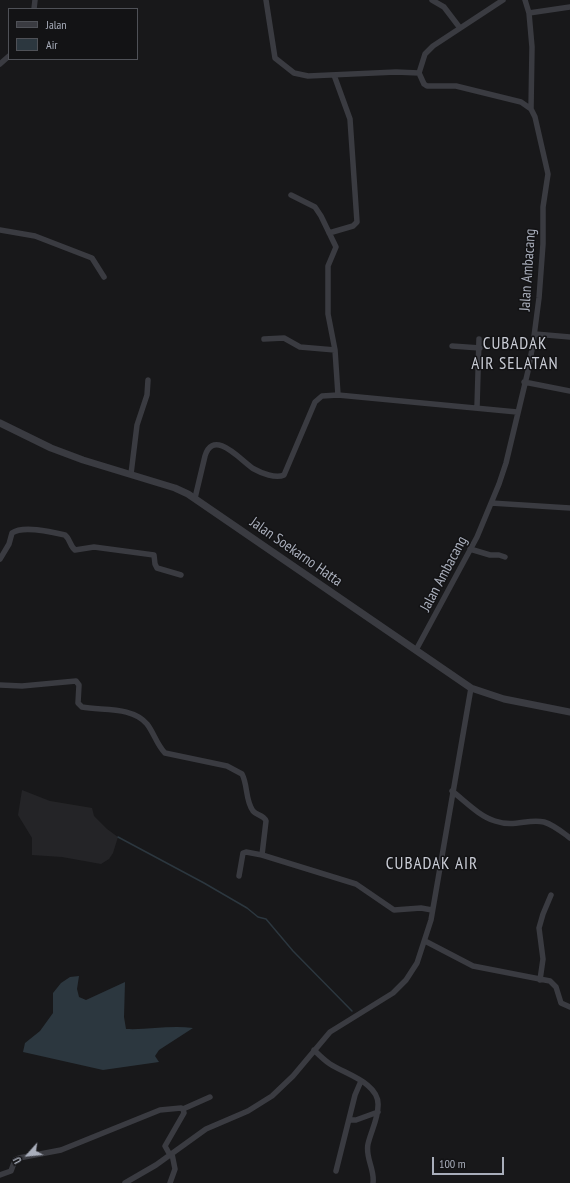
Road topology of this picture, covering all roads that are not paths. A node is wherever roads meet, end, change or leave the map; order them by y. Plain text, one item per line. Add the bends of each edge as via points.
1 (266, 0) edge
2 (432, 0) edge
3 (503, 0) edge
4 (525, 0) edge
5 (570, 7) edge
6 (530, 13) junction
7 (460, 28) junction
8 (8, 57) edge
9 (0, 64) edge
10 (419, 73) junction
11 (334, 75) junction
12 (531, 109) junction
13 (291, 195) dead end
14 (0, 230) edge
15 (329, 233) junction
16 (104, 277) dead end
17 (535, 334) junction
18 (570, 337) edge
19 (264, 339) dead end
20 (479, 339) dead end
21 (452, 346) dead end
22 (480, 348) junction
23 (335, 350) junction
24 (148, 380) dead end
25 (524, 382) junction
26 (570, 391) edge
27 (338, 395) junction
28 (477, 407) junction
29 (517, 412) junction
30 (0, 423) edge
31 (131, 474) junction
32 (196, 498) junction
33 (491, 503) junction
34 (570, 508) edge
35 (470, 550) junction
36 (505, 557) dead end
37 (0, 559) edge
38 (181, 575) dead end
39 (416, 650) junction
40 (0, 685) edge
41 (471, 688) junction
42 (570, 712) edge
43 (452, 791) junction
44 (570, 838) edge
45 (262, 855) junction
46 (239, 876) dead end
47 (551, 895) dead end
48 (432, 910) junction
49 (425, 942) junction
50 (540, 980) junction
51 (570, 1007) edge
52 (314, 1050) junction
53 (361, 1081) junction
54 (210, 1097) dead end
55 (183, 1109) junction
56 (378, 1112) junction
57 (348, 1120) junction
58 (171, 1154) junction
59 (336, 1171) dead end
60 (0, 1175) edge
61 (124, 1183) edge
62 (170, 1183) edge
63 (373, 1183) edge

1 - 11 street via 273,53 278,62 298,75
2 - 7 street via 444,7
3 - 7 street
4 - 6 street
5 - 6 street
6 - 12 street
7 - 10 street via 428,50
8 - 9 street
10 - 11 street
10 - 12 street via 427,86 462,88 521,102
11 - 15 street via 350,119 358,212 356,224
12 - 17 street, Jalan Ambacang via 540,134 548,174 543,207 543,244
13 - 15 street via 315,207
14 - 16 street via 35,236 92,258
15 - 23 street via 336,247 328,269 328,320
17 - 18 street
17 - 25 street, Jalan Ambacang
19 - 23 street via 284,338 300,347
20 - 22 street
21 - 22 street
22 - 28 street
23 - 27 street
24 - 31 street via 147,395 137,426
25 - 26 street
25 - 29 street, Jalan Ambacang
27 - 28 street
27 - 32 street via 322,396 317,399 287,470 281,476 254,469 230,449 222,446 210,447 206,450
28 - 29 street
29 - 33 street, Jalan Ambacang via 506,463
30 - 31 street, Jalan Soekarno Hatta via 67,454
31 - 32 street, Jalan Soekarno Hatta via 175,488
32 - 39 street, Jalan Soekarno Hatta
33 - 34 street
33 - 35 street, Jalan Ambacang
35 - 36 street
35 - 39 street, Jalan Ambacang
37 - 38 street via 10,544 12,533 21,529 33,530 65,535 71,548 75,550 94,548 154,555 157,568
39 - 41 street, Jalan Soekarno Hatta
40 - 45 street via 22,686 76,681 79,685 78,703 82,707 135,716 147,725 165,753 227,766 242,774 246,797 253,811 266,820
41 - 42 street, Jalan Soekarno Hatta via 504,699
41 - 43 street
43 - 44 street via 495,822 512,825 543,822
43 - 48 street
45 - 46 street via 243,853
45 - 48 street via 356,884 394,910
47 - 50 street via 540,928 543,959
48 - 49 street
49 - 50 street via 473,966
49 - 52 street via 412,970 393,993 330,1032
50 - 51 street via 553,983 560,1001
52 - 53 street via 331,1065
52 - 58 street via 293,1076 272,1096 248,1111 211,1126
53 - 56 street via 376,1095
53 - 57 street
54 - 55 street
55 - 58 street via 184,1113 165,1146
55 - 60 street via 160,1110 61,1150 19,1158 13,1163 11,1171
56 - 57 street via 356,1120
56 - 63 street via 368,1150
57 - 59 street
58 - 61 street via 143,1174
58 - 62 street via 174,1169

